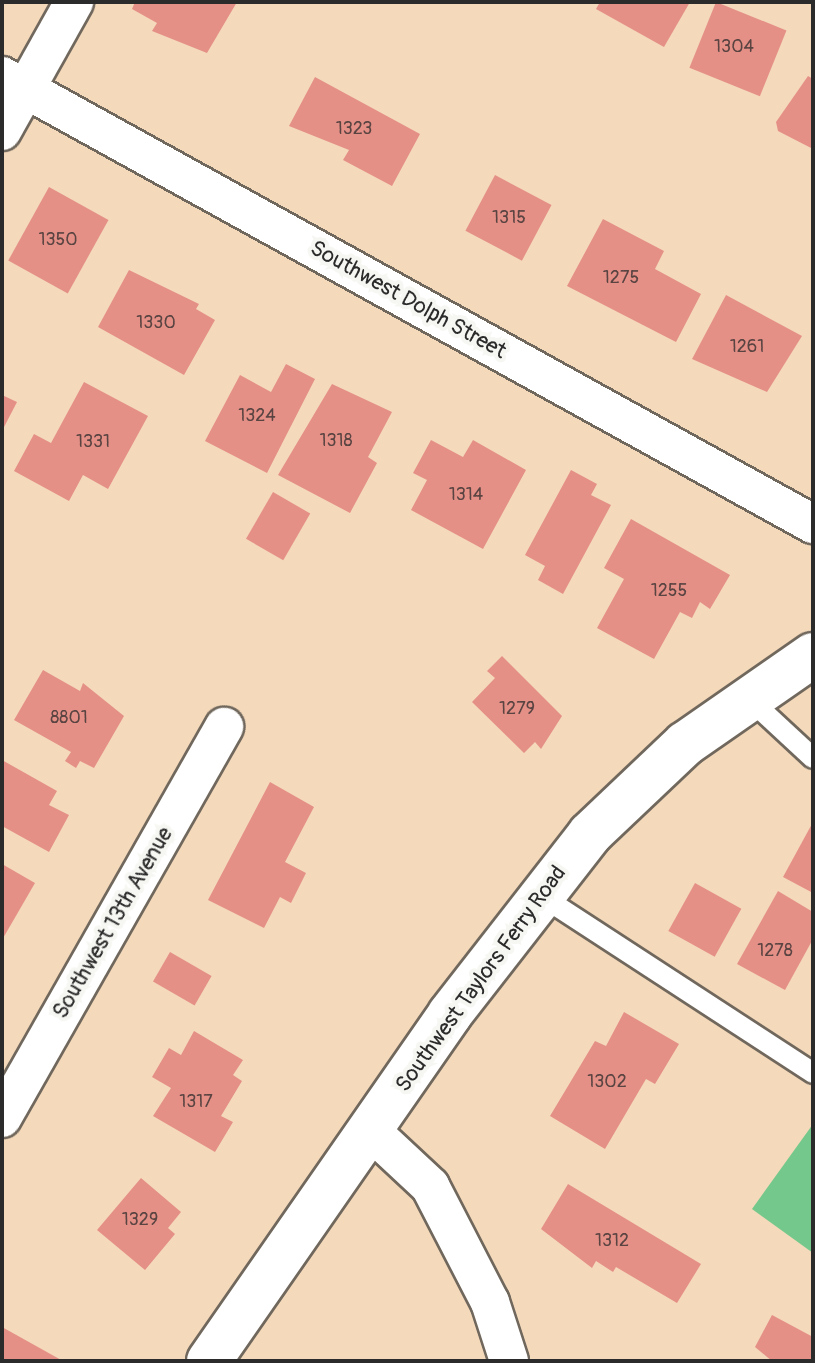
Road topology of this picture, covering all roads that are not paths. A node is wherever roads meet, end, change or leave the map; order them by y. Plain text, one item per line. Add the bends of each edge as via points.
1 (74, 2) edge
2 (14, 82) edge
3 (2, 131) edge
4 (813, 524) edge
5 (813, 655) edge
6 (746, 696) junction
7 (224, 727) dead end
8 (813, 758) edge
9 (540, 895) junction
10 (813, 1073) edge
11 (2, 1118) edge
12 (371, 1131) junction
13 (209, 1361) edge
14 (509, 1361) edge

1 - 2 street
2 - 3 street
2 - 4 street, Southwest Dolph Street
5 - 6 street, Southwest Taylors Ferry Road
6 - 8 lane
6 - 9 street, Southwest Taylors Ferry Road via 630,794
7 - 11 street, Southwest 13th Avenue
9 - 10 lane
9 - 12 street, Southwest Taylors Ferry Road
12 - 13 street, Southwest Taylors Ferry Road
12 - 14 street via 430,1186 490,1302

